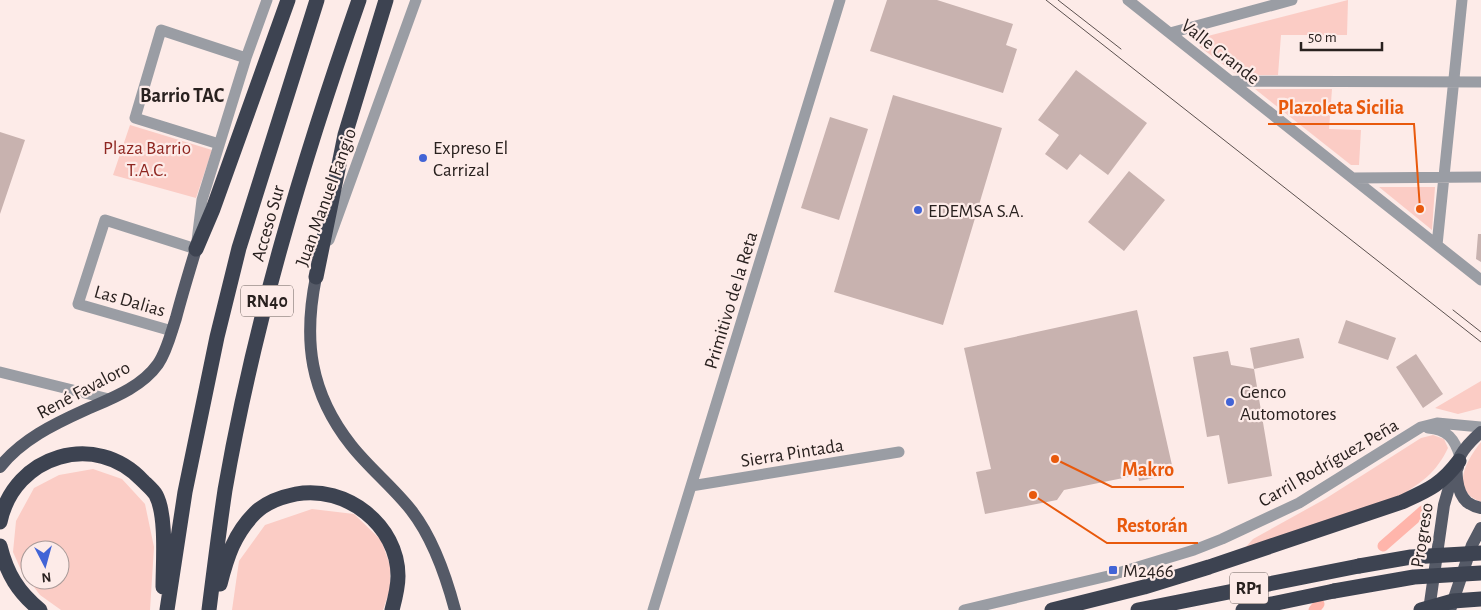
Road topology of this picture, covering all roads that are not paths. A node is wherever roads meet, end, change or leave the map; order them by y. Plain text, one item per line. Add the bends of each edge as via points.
1 (267, 0) edge
2 (288, 0) edge
3 (317, 0) edge
4 (359, 0) edge
5 (386, 0) edge
6 (416, 0) edge
7 (840, 0) edge
8 (1128, 0) edge
9 (1292, 0) edge
10 (1462, 0) edge
11 (1170, 33) junction
12 (246, 58) junction
13 (1232, 81) junction
14 (1454, 82) junction
15 (1481, 82) edge
16 (219, 144) junction
17 (1445, 176) junction
18 (1481, 177) edge
19 (1353, 178) junction
20 (1438, 245) junction
21 (196, 249) junction
22 (316, 277) junction
23 (1481, 280) edge
24 (172, 331) junction
25 (0, 372) edge
26 (109, 399) junction
27 (1421, 427) junction
28 (1481, 427) edge
29 (1481, 432) edge
30 (900, 452) dead end
31 (1459, 462) junction
32 (0, 467) edge
33 (691, 486) junction
34 (1481, 508) edge
35 (0, 522) edge
36 (1481, 528) edge
37 (0, 546) edge
38 (1481, 552) edge
39 (1481, 573) edge
40 (1481, 599) edge
41 (1452, 605) edge
42 (1427, 609) edge
43 (40, 610) edge
44 (163, 610) edge
45 (167, 610) edge
46 (209, 610) edge
47 (214, 610) edge
48 (392, 610) edge
49 (455, 610) edge
50 (652, 610) edge
51 (964, 610) edge
52 (1052, 610) edge
53 (1138, 610) edge
54 (1243, 610) edge

1 - 12 street
2 - 21 highway
3 - 45 highway, Acceso Sur / RN40 via 239,248 217,337 185,492
4 - 46 highway, Acceso Sur / RN40 via 310,144 279,250 234,443
5 - 22 highway via 345,134
6 - 22 street, Juan Manuel Fangio
7 - 33 street, Primitivo de la Reta
8 - 11 street, Valle Grande
9 - 11 street
10 - 14 street
11 - 13 street, Valle Grande
12 - 16 street
12 - 16 street via 161,30 136,118
13 - 14 street
13 - 19 street, Valle Grande
14 - 15 street
14 - 17 street
16 - 21 street via 202,200
17 - 18 street
17 - 19 street
17 - 20 street
19 - 20 street, Valle Grande
20 - 23 street, Valle Grande
21 - 24 main road, René Favaloro
21 - 24 street, Las Dalias via 105,220 78,304
22 - 49 main road, Juan Manuel Fangio via 311,301 310,349 314,374 326,407 352,446 412,510 436,554
24 - 26 main road, René Favaloro via 158,364 140,382
25 - 26 street
26 - 32 main road, René Favaloro via 34,437
27 - 28 street, Carril Rodríguez Peña via 1437,423
27 - 31 street, Carril Rodríguez Peña via 1448,433 1455,441
27 - 51 street, Carril Rodríguez Peña via 1299,503 1222,539 1108,576
29 - 31 main road, Progreso
30 - 33 street, Sierra Pintada
31 - 34 main road via 1458,481 1462,496 1468,503
31 - 42 main road, Progreso via 1444,505
31 - 52 highway via 1430,490 1402,502 1209,567
33 - 50 street, Primitivo de la Reta
35 - 44 highway via 17,483 40,465 77,454 100,455 122,464 156,495 160,509
36 - 41 main road
37 - 43 highway via 12,581
38 - 53 highway, RP1, bridge via 1386,561
39 - 54 highway, RP1, bridge via 1406,578
40 - 41 highway
41 - 42 highway
47 - 48 highway via 229,551 240,530 256,512 279,498 302,493 341,498 355,504 378,524 395,556 398,575

